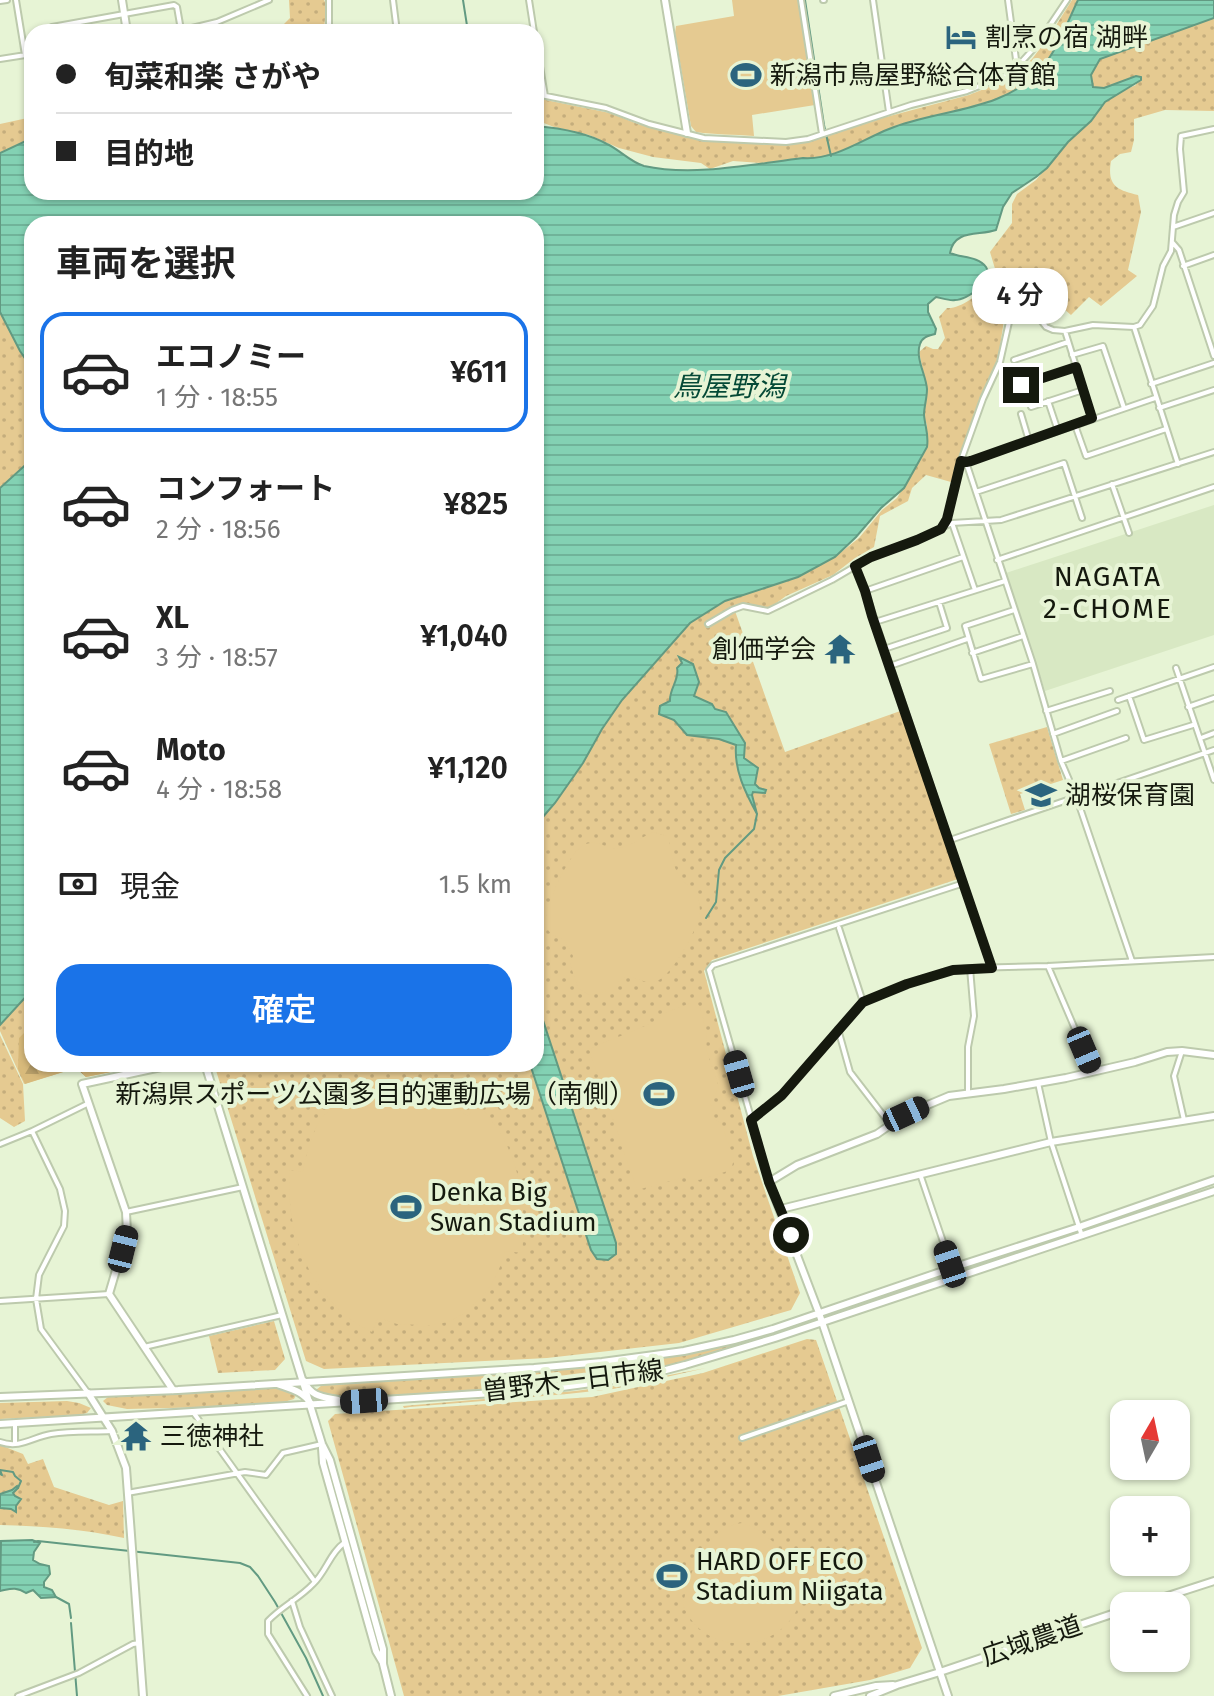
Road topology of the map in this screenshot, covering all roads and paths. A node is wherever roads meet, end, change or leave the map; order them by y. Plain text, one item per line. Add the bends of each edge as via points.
1 (7, 0) edge
2 (16, 0) edge
3 (122, 0) edge
4 (269, 0) edge
5 (329, 0) edge
6 (393, 0) edge
7 (529, 0) edge
8 (665, 0) edge
9 (801, 0) edge
10 (873, 0) edge
11 (1008, 0) edge
12 (1067, 0) edge
13 (0, 1) edge
14 (258, 2) edge
15 (124, 13) junction
16 (67, 24) edge
17 (126, 24) edge
18 (178, 24) edge
19 (208, 24) edge
20 (329, 24) edge
21 (396, 24) edge
22 (533, 24) edge
23 (24, 49) edge
24 (24, 55) edge
25 (0, 59) edge
26 (1017, 67) junction
27 (544, 90) edge
28 (545, 96) joint
29 (889, 112) junction
30 (1214, 129) edge
31 (687, 133) junction
32 (824, 133) junction
33 (1214, 213) edge
34 (1173, 227) junction
35 (1172, 242) junction
36 (1214, 255) edge
37 (1183, 266) junction
38 (1134, 327) junction
39 (1065, 331) junction
40 (1068, 342) junction
41 (1072, 355) junction
42 (1214, 356) edge
43 (1014, 360) dead end
44 (1214, 363) edge
45 (1076, 367) junction
46 (1151, 384) junction
47 (1021, 385) dead end
48 (1083, 390) junction
49 (1214, 390) edge
50 (1155, 398) junction
51 (1048, 401) junction
52 (1031, 407) dead end
53 (1124, 408) junction
54 (1159, 408) junction
55 (1021, 414) dead end
56 (1092, 418) junction
57 (1075, 425) junction
58 (1166, 429) junction
59 (1058, 431) junction
60 (1029, 441) junction
61 (1214, 452) edge
62 (963, 462) junction
63 (1178, 464) junction
64 (1112, 484) junction
65 (1214, 487) edge
66 (976, 492) junction
67 (1076, 496) junction
68 (1124, 517) junction
69 (1082, 518) dead end
70 (952, 523) junction
71 (986, 523) junction
72 (941, 529) junction
73 (1129, 533) dead end
74 (963, 557) junction
75 (997, 560) junction
76 (855, 566) junction
77 (1005, 581) junction
78 (975, 590) junction
79 (865, 591) junction
80 (939, 601) junction
81 (1014, 610) junction
82 (875, 622) junction
83 (708, 624) dead end
84 (1024, 636) junction
85 (968, 639) junction
86 (884, 649) junction
87 (972, 653) junction
88 (1033, 664) junction
89 (890, 666) junction
90 (1214, 667) edge
91 (1176, 668) dead end
92 (1179, 680) junction
93 (1110, 691) dead end
94 (1129, 696) junction
95 (1214, 698) edge
96 (1118, 700) dead end
97 (1188, 707) junction
98 (1046, 711) junction
99 (1117, 711) dead end
100 (1194, 725) junction
101 (1214, 733) edge
102 (1053, 734) junction
103 (1126, 738) dead end
104 (1201, 738) junction
105 (1214, 750) edge
106 (1205, 753) junction
107 (1061, 761) junction
108 (1214, 780) edge
109 (1076, 796) junction
110 (950, 840) junction
111 (964, 883) junction
112 (839, 928) dead end
113 (1214, 957) edge
114 (1132, 961) junction
115 (1048, 966) junction
116 (970, 968) junction
117 (992, 968) junction
118 (863, 1002) junction
119 (838, 1029) junction
120 (1182, 1051) junction
121 (1214, 1055) edge
122 (138, 1072) edge
123 (207, 1072) edge
124 (1093, 1072) junction
125 (1038, 1083) junction
126 (968, 1092) junction
127 (89, 1103) junction
128 (1214, 1116) edge
129 (751, 1120) junction
130 (1184, 1120) junction
131 (891, 1125) junction
132 (32, 1131) junction
133 (1051, 1142) junction
134 (0, 1144) edge
135 (920, 1174) junction
136 (1214, 1180) edge
137 (769, 1182) junction
138 (243, 1187) junction
139 (1214, 1191) edge
140 (781, 1209) junction
141 (126, 1212) junction
142 (1079, 1227) junction
143 (1082, 1236) junction
144 (952, 1268) junction
145 (109, 1294) junction
146 (36, 1299) junction
147 (0, 1301) edge
148 (819, 1313) junction
149 (283, 1315) junction
150 (822, 1322) junction
151 (144, 1347) junction
152 (304, 1381) junction
153 (273, 1383) junction
154 (173, 1390) junction
155 (88, 1393) junction
156 (0, 1397) edge
157 (849, 1401) junction
158 (346, 1402) junction
159 (311, 1404) junction
160 (193, 1412) junction
161 (104, 1417) junction
162 (15, 1423) junction
163 (0, 1424) edge
164 (112, 1431) junction
165 (742, 1438) dead end
166 (0, 1442) edge
167 (15, 1444) junction
168 (322, 1444) junction
169 (237, 1474) junction
170 (127, 1493) junction
171 (348, 1540) junction
172 (1214, 1581) edge
173 (315, 1582) junction
174 (1180, 1592) edge
175 (291, 1602) junction
176 (1110, 1615) edge
177 (140, 1643) junction
178 (940, 1672) junction
179 (897, 1685) junction
180 (18, 1696) edge
181 (143, 1696) edge
182 (307, 1696) edge
183 (332, 1696) edge
184 (391, 1696) edge
185 (834, 1696) edge
186 (870, 1696) edge
187 (948, 1696) edge

1 - 13 street
2 - 23 street
3 - 15 main road
4 - 14 street
5 - 20 street
6 - 21 street
7 - 22 street
8 - 31 main road
9 - 32 street
10 - 29 street
11 - 26 street
12 - 26 street
14 - 19 street
15 - 16 street
15 - 17 main road
15 - 18 street via 174,5
24 - 25 street
26 - 29 street via 986,84
27 - 28 street
28 - 31 street
29 - 32 street
30 - 34 street via 1181,136 1184,192
31 - 32 street via 786,142
33 - 34 street
34 - 35 street
35 - 37 street
35 - 38 street via 1153,306
36 - 37 street
37 - 42 street
38 - 39 street via 1093,325
38 - 46 street
39 - 40 street
39 - 62 street via 1046,327 1033,310 1019,309 1013,315
40 - 41 street
40 - 43 street
41 - 45 street
41 - 53 street via 1103,346
44 - 46 street
45 - 47 street
45 - 48 street
46 - 50 street
48 - 51 street
48 - 56 street
49 - 54 street
50 - 53 street
50 - 54 street
51 - 52 street
51 - 59 street
53 - 56 street
54 - 58 street
55 - 60 street
56 - 57 street
57 - 58 street via 1086,456
57 - 59 street
58 - 63 street
59 - 60 street
60 - 62 street
61 - 63 street
62 - 66 street
62 - 72 street
63 - 64 street
64 - 67 street
64 - 68 street
65 - 68 street
66 - 67 street via 1064,463
66 - 71 street
67 - 69 street
67 - 71 street
68 - 73 street
68 - 75 street
70 - 71 street
70 - 72 street
70 - 74 street
71 - 75 street
72 - 76 street
74 - 78 street
74 - 79 street
75 - 77 street
76 - 79 street
76 - 83 street via 768,611 743,606
77 - 78 street
77 - 81 street
78 - 80 street
79 - 82 street
80 - 82 street
80 - 86 street via 947,628
81 - 84 street
81 - 85 street via 965,626
82 - 86 street
84 - 87 street
84 - 88 street
85 - 87 street
85 - 89 street
86 - 89 street
87 - 88 street via 981,679
88 - 98 street
89 - 110 street
90 - 92 street
91 - 92 street
92 - 94 street
92 - 97 street
93 - 98 street
94 - 96 street
94 - 100 street via 1144,740
95 - 97 street
97 - 100 street
98 - 102 street
99 - 102 street
100 - 104 street
101 - 104 street
102 - 107 street
103 - 107 street
104 - 106 street
105 - 106 street
106 - 108 street
106 - 109 street
107 - 109 street
109 - 110 street
109 - 114 street
110 - 111 street
111 - 117 street
111 - 129 street via 713,965 711,982
112 - 118 street
113 - 114 street
114 - 115 street
115 - 117 street
115 - 124 street
116 - 117 street
116 - 118 street via 925,978
116 - 126 street via 974,1016
118 - 119 street
119 - 129 street via 782,1095
119 - 131 street via 850,1072
120 - 121 main road
120 - 124 main road
120 - 130 street via 1174,1076
122 - 127 main road via 82,1084
123 - 138 main road
124 - 125 main road
125 - 126 main road
125 - 133 street
126 - 131 main road via 933,1101
127 - 132 street
127 - 141 main road
128 - 130 main road
129 - 137 street
130 - 133 main road
131 - 137 main road
132 - 134 street
132 - 146 street via 65,1211 64,1226 39,1275
133 - 135 main road
133 - 142 street
135 - 140 main road
135 - 144 street
136 - 142 main road, 曽野木一日市線
137 - 140 main road
138 - 141 street
138 - 149 main road
139 - 143 main road, 曽野木一日市線
140 - 148 main road
141 - 145 main road via 127,1233
142 - 143 street
142 - 144 main road, 曽野木一日市線
143 - 150 main road, 曽野木一日市線
144 - 148 main road, 曽野木一日市線
145 - 146 street
145 - 151 main road
146 - 147 street
146 - 155 street via 41,1329
148 - 150 main road
148 - 152 main road, 曽野木一日市線 via 722,1343 602,1362
149 - 151 street
149 - 152 main road
150 - 157 main road
150 - 158 main road, 曽野木一日市線 via 685,1365 607,1382
151 - 154 main road
152 - 153 main road, 曽野木一日市線
152 - 158 main road via 317,1395
152 - 159 main road
153 - 154 main road, 曽野木一日市線
153 - 159 main road via 296,1390
154 - 155 main road, 曽野木一日市線
155 - 156 main road, 曽野木一日市線
155 - 161 main road
157 - 165 street
157 - 178 main road
158 - 159 main road, 曽野木一日市線
159 - 160 main road, 曽野木一日市線
159 - 168 main road
160 - 161 main road, 曽野木一日市線
160 - 169 street
161 - 162 main road, 曽野木一日市線
161 - 164 main road
162 - 163 main road, 曽野木一日市線
162 - 167 street
164 - 167 street via 48,1434
164 - 170 main road via 124,1460
166 - 167 street
168 - 169 street via 283,1453 266,1475
168 - 171 main road
169 - 170 street
169 - 173 street
170 - 177 main road
171 - 173 street
171 - 184 main road via 383,1649
172 - 174 main road
173 - 175 street
175 - 182 street via 268,1621 268,1634
175 - 183 street
176 - 178 main road, 広域農道
177 - 180 street
177 - 181 main road
178 - 179 main road, 広域農道
178 - 187 main road
179 - 185 main road
179 - 186 main road

